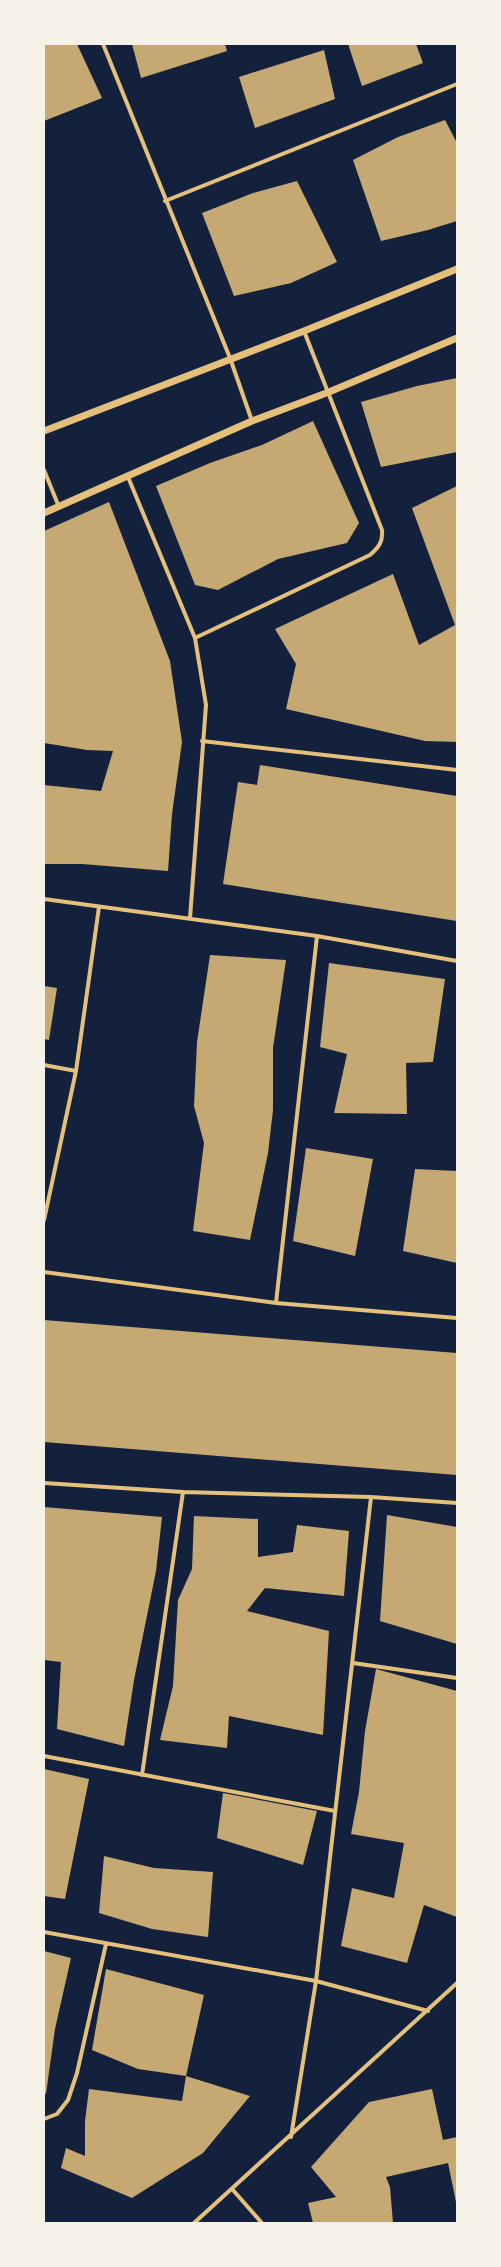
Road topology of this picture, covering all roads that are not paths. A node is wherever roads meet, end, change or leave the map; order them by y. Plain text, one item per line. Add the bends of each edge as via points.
1 (103, 44) edge
2 (457, 84) edge
3 (165, 201) junction
4 (457, 268) edge
5 (304, 331) junction
6 (457, 338) edge
7 (230, 358) junction
8 (329, 392) junction
9 (252, 421) junction
10 (44, 431) edge
11 (44, 470) edge
12 (128, 477) junction
13 (59, 507) junction
14 (44, 513) edge
15 (195, 638) junction
16 (202, 741) junction
17 (457, 770) edge
18 (44, 899) edge
19 (99, 907) junction
20 (190, 918) junction
21 (317, 936) junction
22 (457, 961) edge
23 (44, 1065) edge
24 (76, 1071) junction
25 (44, 1220) edge
26 (44, 1272) edge
27 (276, 1303) junction
28 (457, 1318) edge
29 (44, 1483) edge
30 (183, 1492) junction
31 (371, 1497) junction
32 (457, 1503) edge
33 (353, 1663) junction
34 (457, 1678) edge
35 (44, 1756) edge
36 (142, 1775) junction
37 (335, 1811) junction
38 (44, 1932) edge
39 (106, 1944) junction
40 (316, 1981) junction
41 (457, 1983) edge
42 (428, 2011) junction
43 (44, 2119) edge
44 (291, 2136) junction
45 (232, 2189) junction
46 (194, 2223) edge
47 (262, 2223) edge

1 - 3 street
2 - 3 street
3 - 7 street
4 - 5 street
5 - 7 street
5 - 8 street
6 - 8 street
7 - 9 street
7 - 10 street
8 - 9 street
8 - 15 street via 382,530 383,539 370,555
9 - 12 street
11 - 13 street
12 - 13 street
12 - 15 street
13 - 14 street
15 - 16 street via 206,705
16 - 17 street
16 - 20 street
18 - 19 street
19 - 20 street
19 - 24 street
20 - 21 street
21 - 22 street
21 - 27 street
23 - 24 street
24 - 25 street
26 - 27 street
27 - 28 street
29 - 30 street
30 - 31 street
30 - 36 street
31 - 32 street
31 - 33 street
33 - 34 street
33 - 37 street
35 - 36 street
36 - 37 street
37 - 40 street
38 - 39 street
39 - 40 street
39 - 43 street via 77,2073 68,2100 57,2114
40 - 42 street
40 - 44 street
41 - 42 street
42 - 44 street
44 - 45 street
45 - 46 street
45 - 47 street

